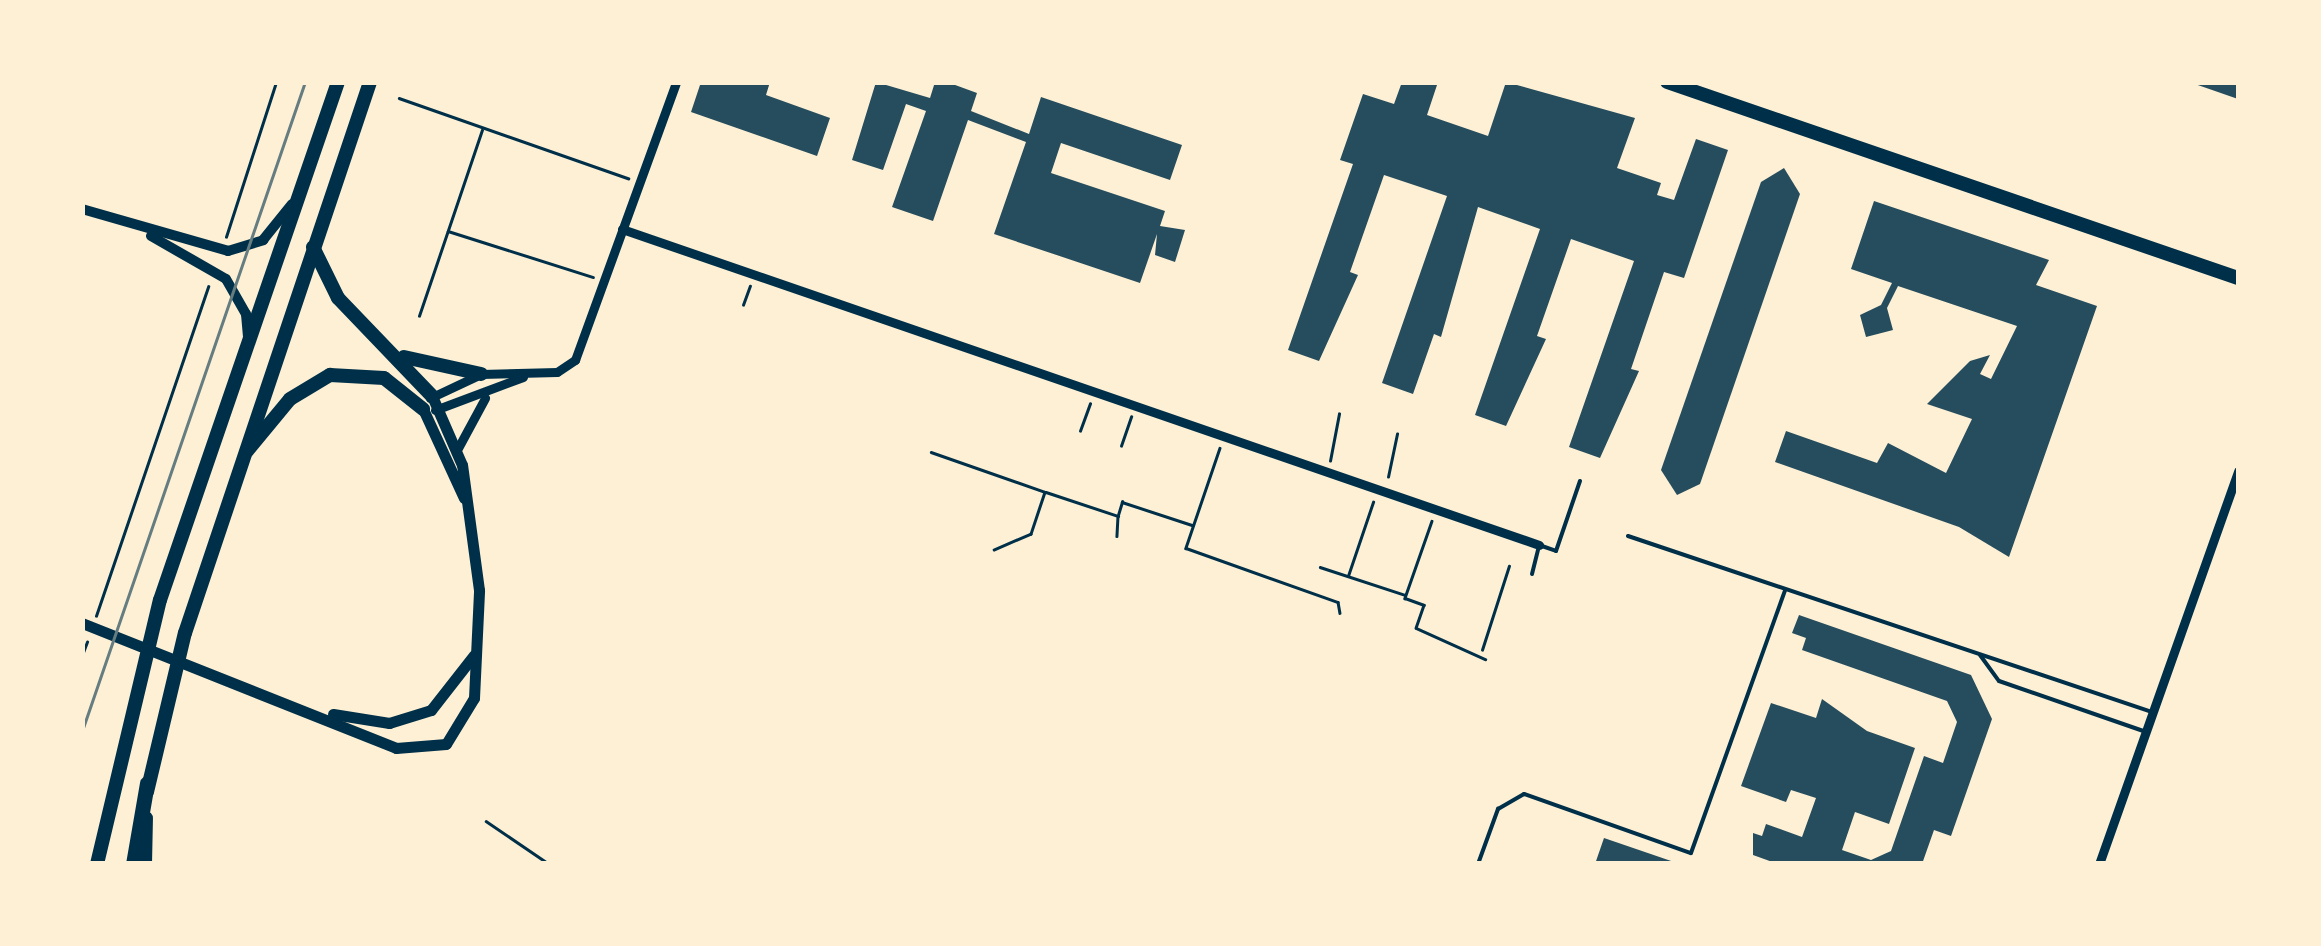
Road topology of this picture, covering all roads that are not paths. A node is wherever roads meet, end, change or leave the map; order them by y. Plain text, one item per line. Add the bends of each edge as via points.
1 (338, 82) edge
2 (370, 82) edge
3 (676, 82) edge
4 (1667, 82) edge
5 (299, 195) junction
6 (82, 209) edge
7 (133, 226) junction
8 (622, 229) junction
9 (313, 246) junction
10 (2238, 278) edge
11 (248, 348) junction
12 (400, 356) junction
13 (482, 374) junction
14 (529, 375) junction
15 (488, 394) junction
16 (432, 405) junction
17 (458, 448) junction
18 (241, 459) junction
19 (2238, 471) edge
20 (1580, 481) dead end
21 (471, 516) junction
22 (1628, 536) dead end
23 (1539, 545) junction
24 (1532, 574) dead end
25 (1785, 590) junction
26 (89, 620) edge
27 (480, 637) junction
28 (1980, 655) junction
29 (314, 710) junction
30 (2156, 713) junction
31 (2148, 732) junction
32 (147, 784) junction
33 (96, 864) edge
34 (133, 864) edge
35 (144, 864) edge
36 (1478, 864) edge
37 (2099, 864) edge

1 - 5 main road
2 - 9 main road
3 - 8 street
4 - 10 main road
5 - 7 street via 263,240 221,251
5 - 11 main road
6 - 7 street
7 - 11 street via 214,269 241,300
8 - 14 street via 575,360
8 - 23 street
9 - 12 main road via 338,298
9 - 18 main road
11 - 33 main road via 160,600
12 - 13 main road
12 - 16 main road
13 - 14 street
13 - 16 street
14 - 15 street
15 - 16 street
15 - 17 street
16 - 17 main road
16 - 18 main road via 384,378 330,375 290,399
16 - 21 main road
17 - 21 main road
18 - 32 main road
19 - 30 street
20 - 23 lane via 1556,551
21 - 27 main road
22 - 25 lane
23 - 24 lane
25 - 28 lane
25 - 36 lane via 1691,853 1524,794 1498,809
26 - 29 main road
27 - 29 main road via 462,677 431,710 389,722
27 - 29 main road via 471,709 441,747 396,748
28 - 30 lane
28 - 31 lane via 1999,681
30 - 31 street
31 - 37 street
32 - 34 highway
32 - 35 main road

